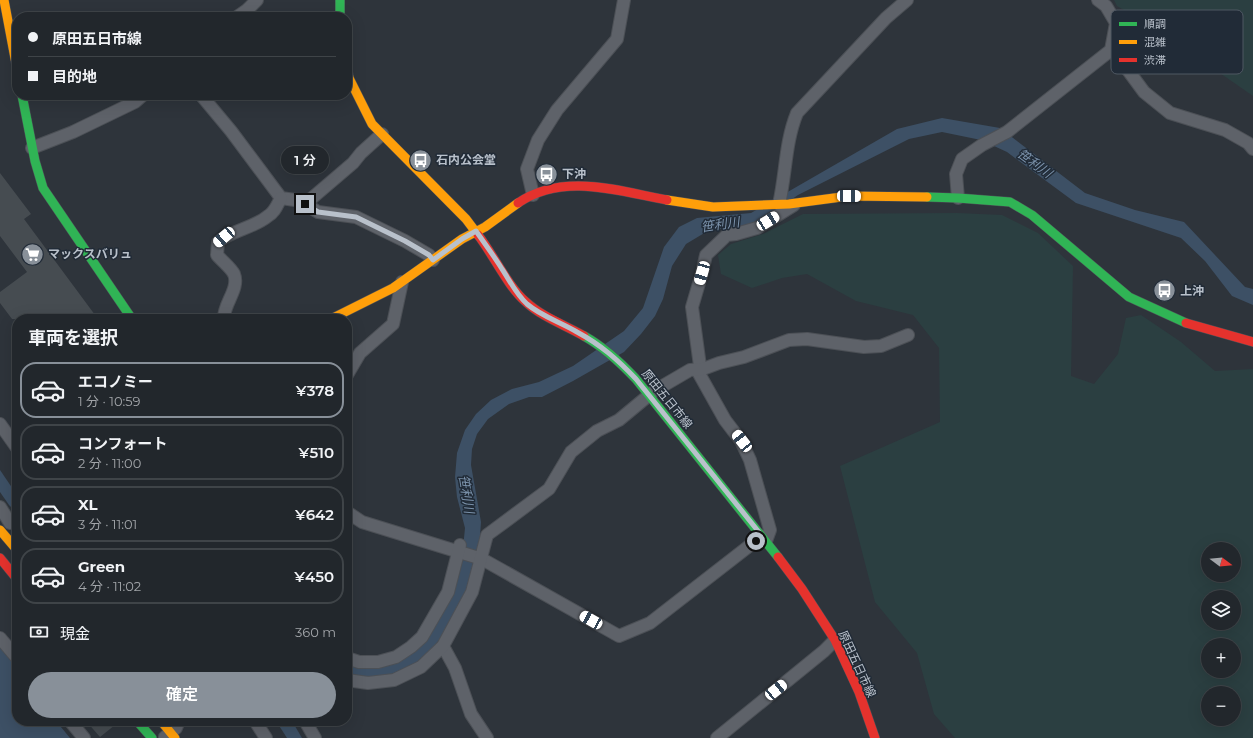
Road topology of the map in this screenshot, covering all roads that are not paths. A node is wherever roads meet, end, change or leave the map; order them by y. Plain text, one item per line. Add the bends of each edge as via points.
1 (4, 0) edge
2 (257, 0) edge
3 (340, 0) edge
4 (624, 0) edge
5 (907, 0) edge
6 (1098, 0) edge
7 (244, 12) edge
8 (340, 12) edge
9 (1111, 14) edge
10 (12, 42) edge
11 (1111, 50) edge
12 (1131, 74) edge
13 (352, 84) edge
14 (23, 100) edge
15 (137, 100) edge
16 (205, 100) edge
17 (382, 134) junction
18 (32, 148) junction
19 (1253, 150) edge
20 (533, 195) junction
21 (281, 198) junction
22 (958, 198) junction
23 (789, 203) junction
24 (305, 204) junction
25 (476, 231) junction
26 (433, 260) junction
27 (402, 282) junction
28 (129, 314) edge
29 (223, 314) edge
30 (341, 314) edge
31 (908, 336) dead end
32 (1252, 339) edge
33 (352, 367) edge
34 (697, 370) junction
35 (649, 395) junction
36 (0, 424) edge
37 (12, 441) edge
38 (0, 507) edge
39 (352, 515) edge
40 (10, 523) dead end
41 (0, 530) edge
42 (764, 538) junction
43 (12, 539) edge
44 (12, 540) edge
45 (12, 542) edge
46 (0, 543) edge
47 (460, 550) junction
48 (0, 557) edge
49 (481, 559) junction
50 (12, 573) edge
51 (0, 638) edge
52 (835, 640) junction
53 (444, 646) junction
54 (12, 652) edge
55 (352, 660) edge
56 (352, 681) edge
57 (74, 726) edge
58 (141, 726) edge
59 (164, 726) edge
60 (178, 726) edge
61 (258, 726) edge
62 (308, 726) edge
63 (170, 736) edge
64 (84, 738) edge
65 (152, 738) edge
66 (266, 738) edge
67 (315, 738) edge
68 (487, 738) edge
69 (717, 738) edge
70 (876, 738) edge

1 - 10 street
2 - 7 street
3 - 8 street
4 - 20 street via 617,39 557,110 538,140 526,169
5 - 23 street via 886,18 797,113 791,128 783,188
6 - 9 street
11 - 22 street via 1007,132 982,144 962,159 956,174
12 - 19 street via 1144,92 1170,113 1226,130 1248,143
13 - 17 street, 原田五日市線 via 372,124
14 - 18 street
15 - 18 street via 73,132
16 - 21 street
17 - 24 street
17 - 25 street, 原田五日市線
18 - 28 street via 43,188
20 - 23 street via 556,187 587,185 713,207
20 - 25 street
21 - 24 street
21 - 29 street via 268,217 218,242 217,255 234,274 236,284
22 - 23 street via 849,196
22 - 32 street via 1010,202 1032,214 1129,297 1181,322
23 - 34 street via 757,228 727,235 706,255 692,307 700,366
24 - 26 street via 318,212 356,217 405,241
25 - 26 street
25 - 35 street, 原田五日市線 via 525,302 601,347 615,358
26 - 27 street
27 - 30 street
27 - 33 street via 393,324 360,354
31 - 34 street via 882,346 864,347 807,339 789,340 744,357
34 - 35 street via 690,370
34 - 42 street via 725,420 742,441 750,460 770,530
35 - 42 street, 原田五日市線
35 - 49 street via 571,452 549,489 487,535
36 - 37 street
38 - 40 street
39 - 47 street via 362,522
41 - 43 street
42 - 49 street via 650,623 619,636
42 - 52 street, 原田五日市線 via 802,589
44 - 46 street
45 - 48 street
47 - 49 street
47 - 55 street via 448,592 422,637 396,657 378,662
48 - 50 street
49 - 53 street via 472,592
51 - 54 street
52 - 69 street
52 - 70 street, 原田五日市線 via 859,692
53 - 56 street via 421,667 394,680 368,684
53 - 68 street via 455,668 471,714
57 - 64 street
58 - 65 street
59 - 63 street
60 - 63 street
61 - 66 street
62 - 67 street

